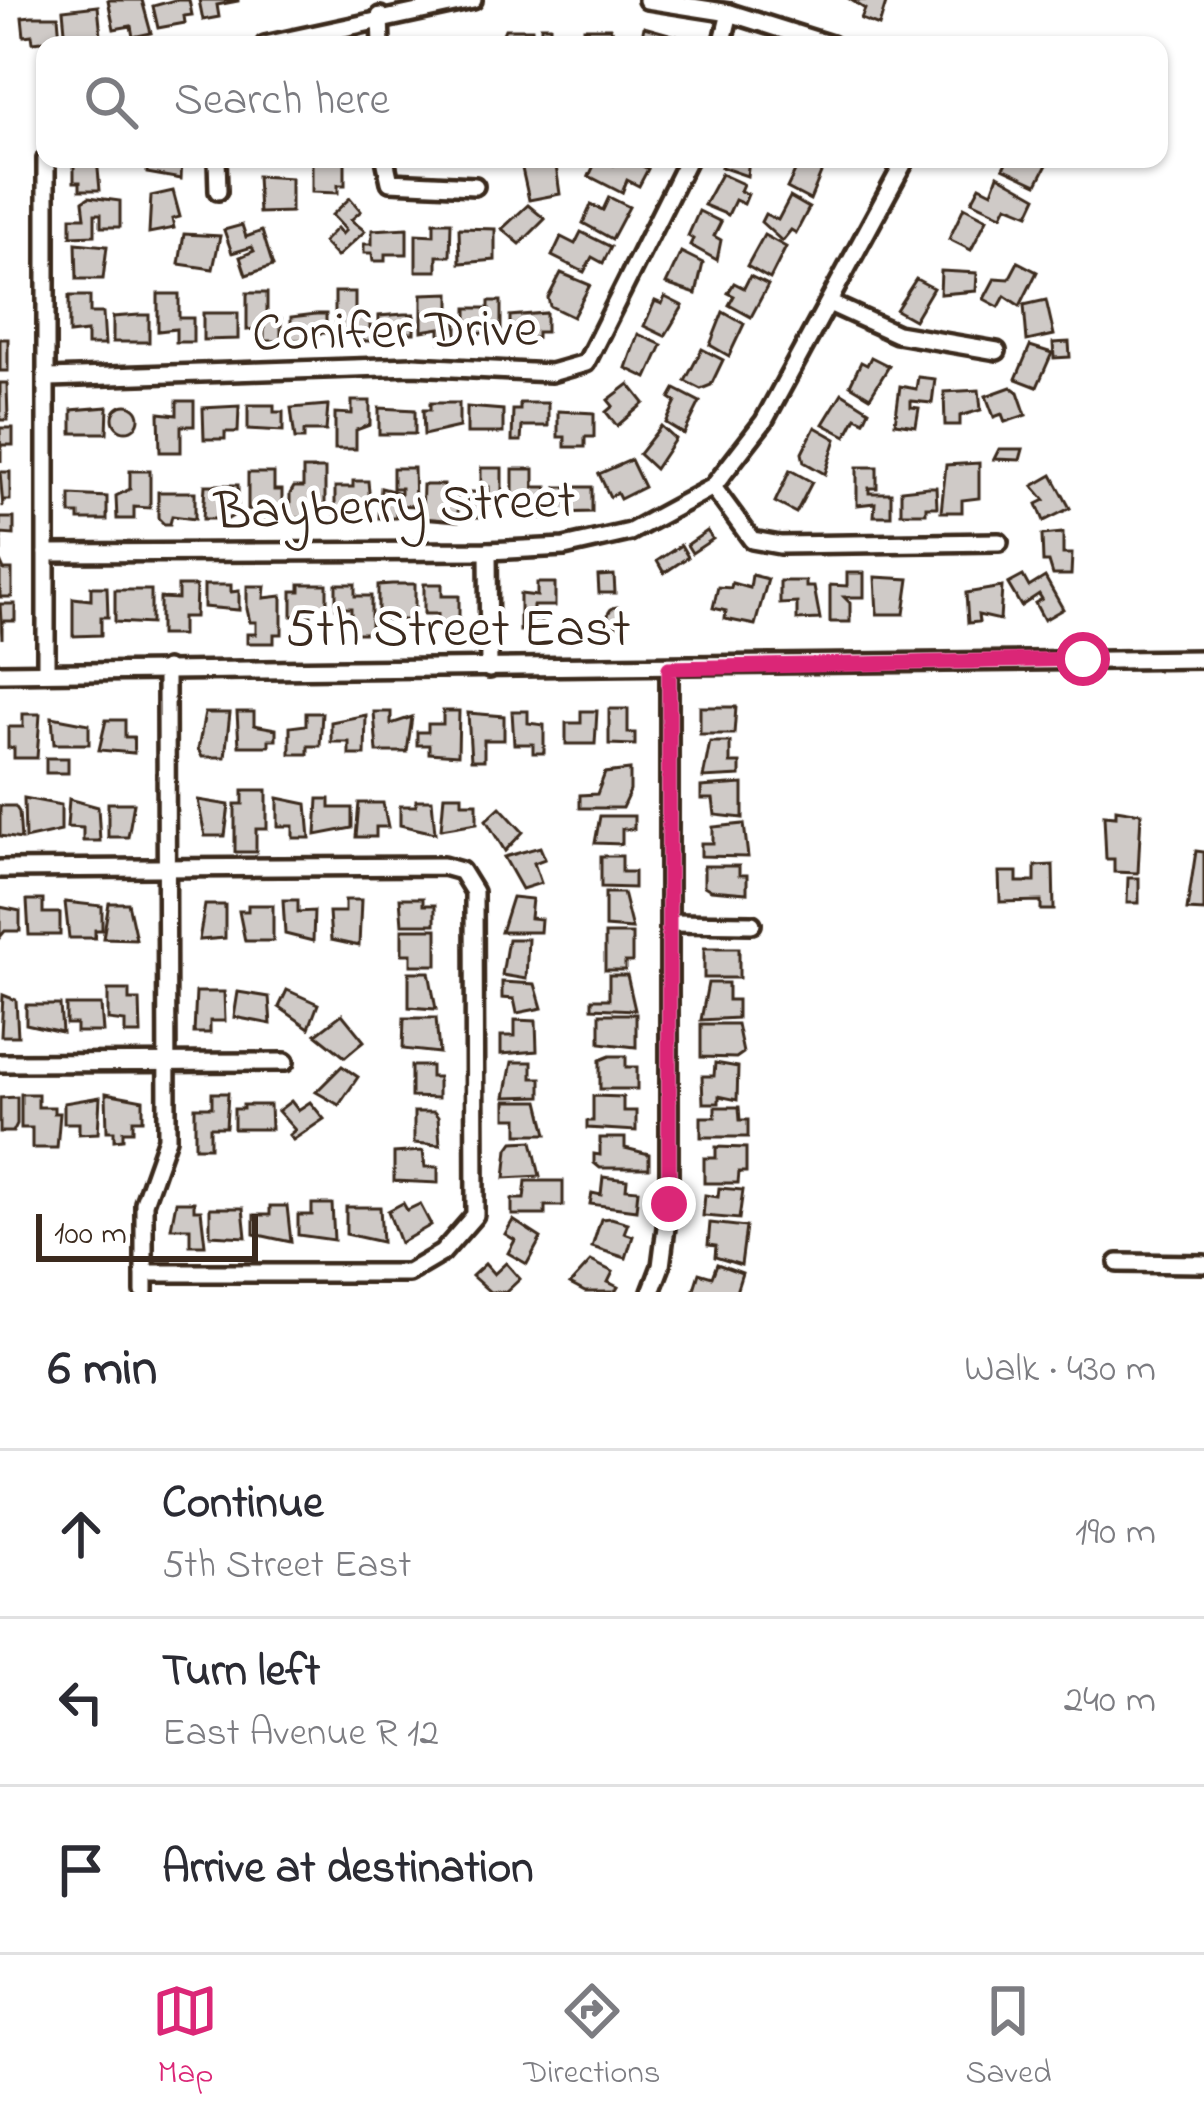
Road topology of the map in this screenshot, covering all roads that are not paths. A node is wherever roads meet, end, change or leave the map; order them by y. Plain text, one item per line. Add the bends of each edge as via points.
1 (473, 0) edge
2 (647, 0) edge
3 (730, 14) junction
4 (380, 16) junction
5 (301, 36) edge
6 (381, 36) edge
7 (724, 36) edge
8 (802, 36) edge
9 (46, 168) edge
10 (218, 168) edge
11 (387, 168) edge
12 (684, 168) edge
13 (902, 168) edge
14 (475, 186) dead end
15 (218, 190) dead end
16 (829, 303) junction
17 (997, 351) dead end
18 (49, 378) junction
19 (713, 487) junction
20 (999, 542) dead end
21 (488, 551) junction
22 (46, 553) junction
23 (1204, 659) edge
24 (669, 668) junction
25 (166, 669) junction
26 (489, 669) junction
27 (46, 671) junction
28 (0, 673) edge
29 (0, 869) edge
30 (165, 869) junction
31 (670, 922) junction
32 (752, 924) dead end
33 (285, 1062) dead end
34 (165, 1063) junction
35 (0, 1064) edge
36 (1118, 1263) dead end
37 (1204, 1264) edge
38 (144, 1273) junction
39 (144, 1292) edge
40 (651, 1292) edge

1 - 4 street
2 - 3 street
3 - 7 street
3 - 8 street
4 - 5 street
4 - 6 street
9 - 18 street
10 - 15 street
11 - 14 street via 389,182
12 - 18 street, Conifer Drive via 586,363 550,373 413,366
13 - 16 street, Bayberry Street
16 - 17 street via 897,334
16 - 19 street, Bayberry Street via 764,422
18 - 22 street
19 - 20 street via 752,540
19 - 21 street, Bayberry Street via 630,532 564,547
21 - 22 street, Bayberry Street
21 - 26 street
22 - 27 street
23 - 24 street, 5th Street East
24 - 26 street, 5th Street East
24 - 31 street
25 - 26 street, 5th Street East
25 - 27 street, 5th Street East
25 - 30 street
27 - 28 street, 5th Street East
29 - 30 street
30 - 34 street
30 - 38 street via 461,871 474,892 475,1214 442,1253 408,1273
31 - 32 street
31 - 40 street via 669,1204
33 - 34 street
34 - 35 street
34 - 38 street via 167,1138 144,1203
36 - 37 street
38 - 39 street

